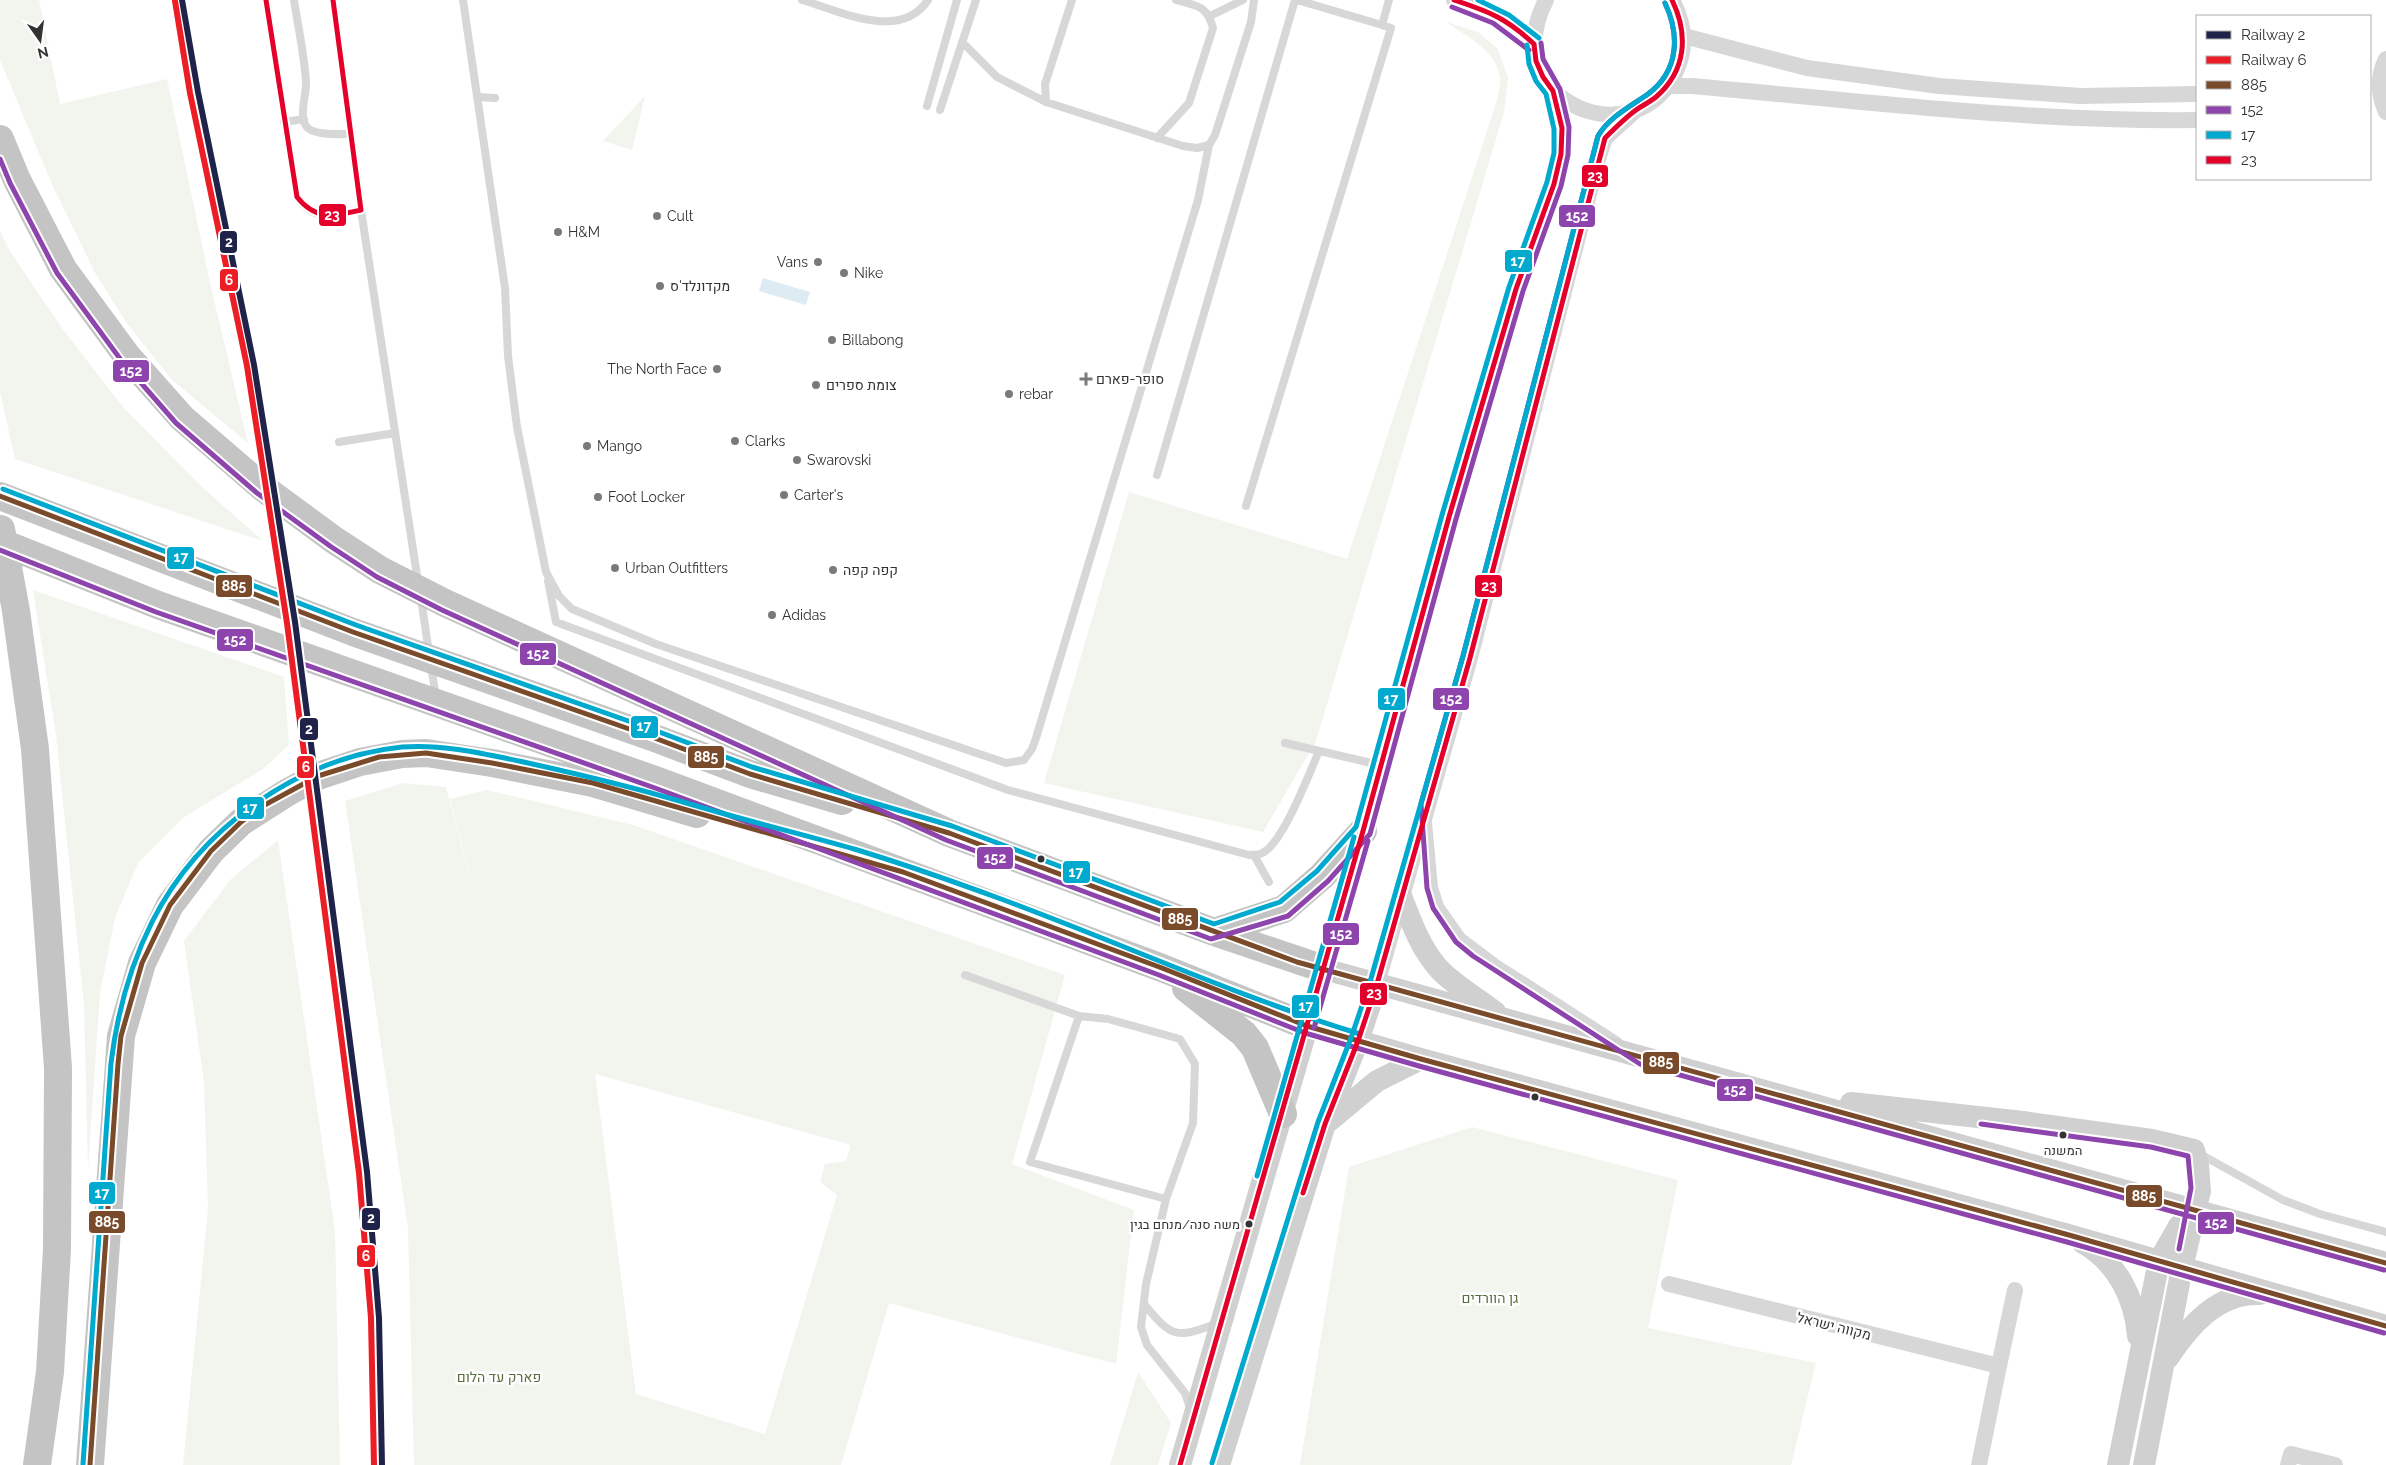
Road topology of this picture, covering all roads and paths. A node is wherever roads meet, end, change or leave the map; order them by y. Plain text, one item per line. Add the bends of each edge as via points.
1 (266, 0) edge
2 (294, 0) edge
3 (333, 0) edge
4 (463, 0) edge
5 (802, 0) edge
6 (834, 0) edge
7 (928, 0) edge
8 (956, 0) edge
9 (976, 0) edge
10 (1072, 0) edge
11 (1176, 0) edge
12 (1243, 0) edge
13 (1254, 0) edge
14 (1296, 0) edge
15 (1389, 0) edge
16 (1454, 0) edge
17 (1546, 0) edge
18 (1672, 0) edge
19 (832, 9) junction
20 (1210, 16) junction
21 (1382, 24) junction
22 (1684, 36) junction
23 (962, 42) junction
24 (1534, 44) junction
25 (2379, 66) edge
26 (1667, 86) junction
27 (1553, 91) junction
28 (2196, 94) edge
29 (478, 97) junction
30 (495, 98) dead end
31 (1046, 102) junction
32 (927, 106) dead end
33 (1637, 109) junction
34 (940, 110) dead end
35 (2371, 111) edge
36 (2386, 111) edge
37 (304, 119) junction
38 (2196, 120) edge
39 (284, 122) junction
40 (351, 134) junction
41 (1157, 138) junction
42 (0, 139) edge
43 (1210, 145) junction
44 (361, 210) junction
45 (395, 433) junction
46 (339, 442) dead end
47 (1156, 475) dead end
48 (0, 496) edge
49 (1246, 506) dead end
50 (0, 525) edge
51 (0, 542) edge
52 (546, 572) junction
53 (435, 689) junction
54 (377, 698) dead end
55 (438, 712) dead end
56 (1285, 743) dead end
57 (1319, 751) junction
58 (1380, 765) junction
59 (660, 792) junction
60 (1428, 805) junction
61 (1364, 831) junction
62 (949, 833) junction
63 (1254, 855) junction
64 (1269, 882) dead end
65 (1401, 896) junction
66 (1214, 932) junction
67 (1162, 968) junction
68 (1324, 969) junction
69 (965, 975) dead end
70 (1377, 984) junction
71 (1079, 1016) junction
72 (1506, 1020) junction
73 (1307, 1026) junction
74 (1358, 1041) junction
75 (1642, 1057) junction
76 (1421, 1060) junction
77 (1792, 1098) junction
78 (1283, 1114) junction
79 (1325, 1124) junction
80 (2194, 1150) junction
81 (1166, 1199) junction
82 (2194, 1210) junction
83 (2386, 1232) edge
84 (2069, 1235) junction
85 (2158, 1261) junction
86 (2386, 1263) edge
87 (2182, 1268) junction
88 (1670, 1284) dead end
89 (2015, 1290) dead end
90 (2270, 1294) junction
91 (1144, 1304) junction
92 (1221, 1321) junction
93 (2386, 1326) edge
94 (2140, 1353) junction
95 (2163, 1365) junction
96 (1999, 1366) junction
97 (1194, 1420) junction
98 (37, 1465) edge
99 (90, 1465) edge
100 (1180, 1465) edge
101 (1219, 1465) edge
102 (1978, 1465) edge
103 (2118, 1465) edge
104 (2144, 1465) edge
105 (2288, 1465) edge
106 (2335, 1465) edge

1 - 39 lane
2 - 37 lane via 306,82
3 - 40 lane
4 - 29 lane
5 - 19 lane
6 - 19 lane
7 - 19 lane via 913,16 896,21 874,21
8 - 32 lane
9 - 23 lane
10 - 31 lane via 1044,84
11 - 20 lane via 1203,8
12 - 20 lane
13 - 43 lane via 1251,22
14 - 21 lane
14 - 47 lane
15 - 21 lane
16 - 24 street via 1491,12 1512,24
17 - 24 street via 1537,18
18 - 22 street via 1679,13
20 - 41 lane via 1213,28 1189,102
21 - 49 lane via 1391,28
22 - 26 street via 1682,59
22 - 28 street via 1807,68 1939,86 2080,96
23 - 31 lane via 997,77
23 - 34 lane
24 - 27 street via 1540,69
25 - 36 street via 2380,97
26 - 33 street via 1657,97
26 - 38 street via 2064,119
27 - 33 street via 1571,105 1592,113 1615,115
27 - 58 street via 1562,128 1561,154 1554,184 1516,289
29 - 30 lane
29 - 52 lane via 506,288 508,356 516,427
31 - 41 lane
33 - 60 street via 1605,138 1598,159 1470,658
35 - 36 street
37 - 39 lane
37 - 40 lane via 306,126 313,131
39 - 44 lane via 297,197 303,206 312,213 323,215
40 - 44 lane
41 - 43 lane via 1190,147
42 - 62 highway via 17,180 63,269 127,356 182,418 213,446 334,540 380,570 445,604
43 - 52 lane via 1198,200 1036,738 1024,760 1006,763 982,757 656,644 572,608 558,596
44 - 45 lane
45 - 46 lane
45 - 53 lane
48 - 62 highway via 353,632 750,774
50 - 98 highway via 16,611 35,749 58,1068 57,1249 50,1372
51 - 59 highway via 158,605
52 - 63 lane via 556,622 1008,790
53 - 54 lane
53 - 55 lane
56 - 57 lane
57 - 58 lane
57 - 63 lane via 1285,825 1271,846
58 - 61 street
59 - 67 highway via 903,872
59 - 99 highway via 426,753 380,757 318,776 268,803 241,822 211,851 170,905 142,963 121,1036
60 - 65 street
60 - 75 lane via 1434,887 1450,923 1462,937 1495,962
61 - 66 highway via 1302,896 1284,909
61 - 68 street
62 - 66 highway
63 - 64 lane
65 - 70 street
65 - 72 main road via 1415,931 1441,971
66 - 68 highway
67 - 73 highway
67 - 78 highway via 1244,1034 1255,1048
68 - 70 main road
68 - 73 main road
69 - 71 lane
70 - 72 main road
70 - 74 main road
71 - 81 lane via 1108,1019 1180,1039 1195,1064 1193,1123
71 - 81 lane via 1030,1162
72 - 75 main road
73 - 74 main road
73 - 78 main road
74 - 76 main road
74 - 79 main road
75 - 77 main road
76 - 79 main road via 1377,1081
76 - 84 main road
77 - 80 main road via 2023,1122 2152,1140
77 - 82 main road
78 - 92 main road
79 - 101 main road
80 - 82 main road via 2200,1191
80 - 83 lane via 2283,1200
81 - 91 lane
82 - 85 main road via 2179,1226
82 - 86 main road
82 - 87 main road
84 - 85 main road
84 - 94 main road via 2102,1258 2126,1287 2135,1316
85 - 87 main road
85 - 94 main road
87 - 90 main road
87 - 95 main road
88 - 96 street, מקווה ישראל
89 - 96 street
90 - 93 main road
90 - 95 main road via 2237,1296 2209,1311 2180,1341
91 - 92 lane via 1162,1326 1175,1334 1191,1333
91 - 97 lane via 1141,1326 1147,1344 1185,1393
92 - 97 main road
94 - 103 main road
95 - 104 main road
96 - 102 street
97 - 100 main road
105 - 106 street via 2291,1454

